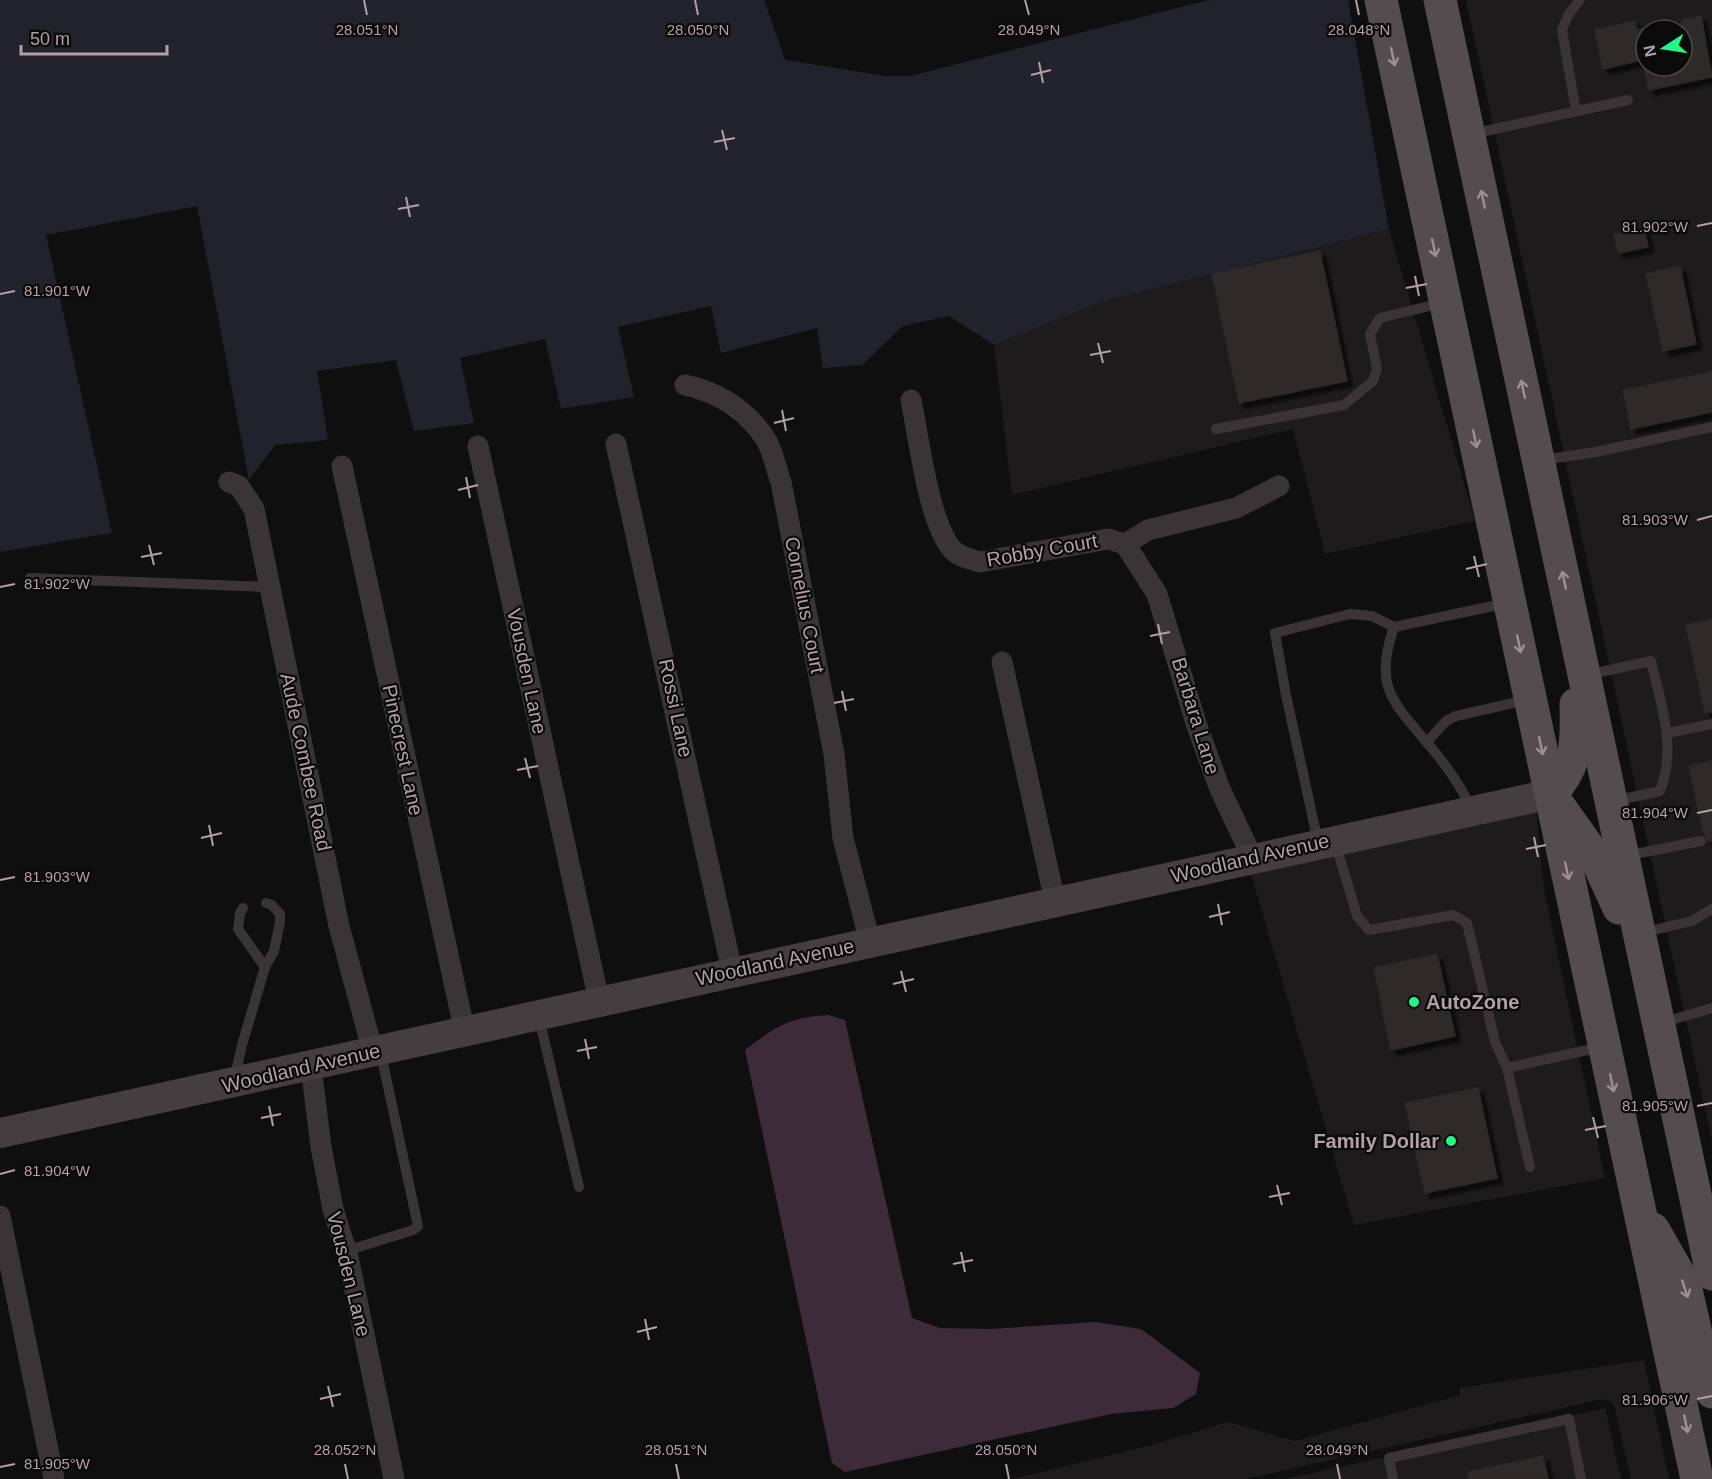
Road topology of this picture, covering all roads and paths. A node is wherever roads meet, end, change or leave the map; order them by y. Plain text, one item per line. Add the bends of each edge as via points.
1 (1381, 0) edge
2 (1440, 0) edge
3 (1580, 0) edge
4 (1628, 100) dead end
5 (1576, 111) junction
6 (1469, 135) junction
7 (1445, 303) junction
8 (685, 385) dead end
9 (912, 400) dead end
10 (1712, 427) edge
11 (1216, 429) dead end
12 (616, 444) dead end
13 (478, 446) dead end
14 (1539, 461) junction
15 (342, 466) dead end
16 (229, 482) dead end
17 (1279, 486) dead end
18 (1125, 544) junction
19 (30, 578) dead end
20 (269, 587) junction
21 (1510, 602) junction
22 (1394, 627) junction
23 (1574, 628) junction
24 (1002, 662) dead end
25 (1584, 676) junction
26 (1530, 699) junction
27 (1712, 724) edge
28 (1668, 733) junction
29 (1427, 742) junction
30 (1551, 794) junction
31 (1610, 802) junction
32 (1473, 810) junction
33 (1326, 841) junction
34 (1701, 841) dead end
35 (1252, 857) junction
36 (1622, 857) junction
37 (1055, 901) junction
38 (266, 903) dead end
39 (243, 908) dead end
40 (1712, 909) edge
41 (1638, 933) junction
42 (870, 942) junction
43 (265, 967) junction
44 (732, 971) junction
45 (1650, 988) junction
46 (599, 1001) junction
47 (1712, 1008) edge
48 (538, 1017) junction
49 (1658, 1024) junction
50 (465, 1033) junction
51 (1604, 1046) junction
52 (377, 1051) junction
53 (311, 1067) junction
54 (1507, 1068) junction
55 (234, 1083) junction
56 (0, 1133) edge
57 (1530, 1167) dead end
58 (579, 1186) dead end
59 (1637, 1201) junction
60 (0, 1216) edge
61 (346, 1251) junction
62 (1712, 1274) edge
63 (1712, 1392) edge
64 (54, 1479) edge
65 (394, 1479) edge
66 (1393, 1479) edge
67 (1581, 1479) edge
68 (1697, 1479) edge

1 -> 7 main road
2 - 6 main road
3 - 5 lane via 1562,30
4 - 5 lane
5 - 6 lane
14 -> 6 main road
7 - 11 lane via 1380,318 1370,334 1377,369 1373,381 1344,405
7 -> 21 main road
8 - 42 street, Cornelius Court via 705,389 738,408 766,439 781,482 834,754 843,838
9 - 18 street, Robby Court via 940,525 951,548 961,556 980,562 1107,539
10 - 14 lane
12 - 44 street, Rossi Lane
13 - 46 street, Vousden Lane
23 -> 14 main road
15 - 50 street, Pinecrest Lane
16 - 20 street, Aude Combee Road via 238,486 254,509
17 - 18 street, Robby Court via 1236,508 1148,530
18 - 35 street, Barbara Lane via 1157,594 1219,787
19 - 20 lane
20 - 52 street, Aude Combee Road via 339,926
21 - 22 lane
21 -> 26 main road
22 - 29 lane via 1387,648 1388,688 1396,706
22 - 33 lane via 1372,616 1350,614 1275,633 1286,695
23 - 25 main road
23 - 30 main road via 1575,756 1569,772
24 - 37 street
25 - 28 lane via 1650,661
25 - 31 main road
26 - 29 lane via 1456,716
26 -> 30 main road
27 - 28 lane
28 - 31 lane via 1668,771 1660,790
29 - 32 lane via 1450,770
30 - 32 street, Woodland Avenue
30 - 45 main road via 1596,858
30 -> 51 main road
31 - 36 main road
32 - 33 street, Woodland Avenue
33 - 35 street, Woodland Avenue
33 - 54 lane via 1357,916 1369,930 1453,915 1467,923 1495,1042
34 - 36 lane
35 - 37 street, Woodland Avenue
36 - 41 main road
37 - 42 street, Woodland Avenue
38 - 43 lane via 280,914 280,922 274,951
39 - 43 lane via 238,929
40 - 41 lane via 1692,921
41 - 45 main road
42 - 44 street, Woodland Avenue
43 - 55 lane
44 - 46 street, Woodland Avenue
45 - 49 main road
46 - 48 street, Woodland Avenue
47 - 49 lane
48 - 50 street, Woodland Avenue
48 - 58 lane
49 - 62 main road via 1697,1176
50 - 52 street, Woodland Avenue
51 - 54 lane
51 -> 59 main road
52 - 53 street, Woodland Avenue
52 - 61 lane via 418,1226
53 - 55 street, Woodland Avenue
53 - 61 street, Vousden Lane via 327,1178
54 - 57 lane
55 - 56 street, Woodland Avenue
59 -> 63 main road via 1685,1285
59 -> 68 main road
60 - 64 street
61 - 65 street, Vousden Lane
66 - 67 lane via 1389,1458 1569,1419

